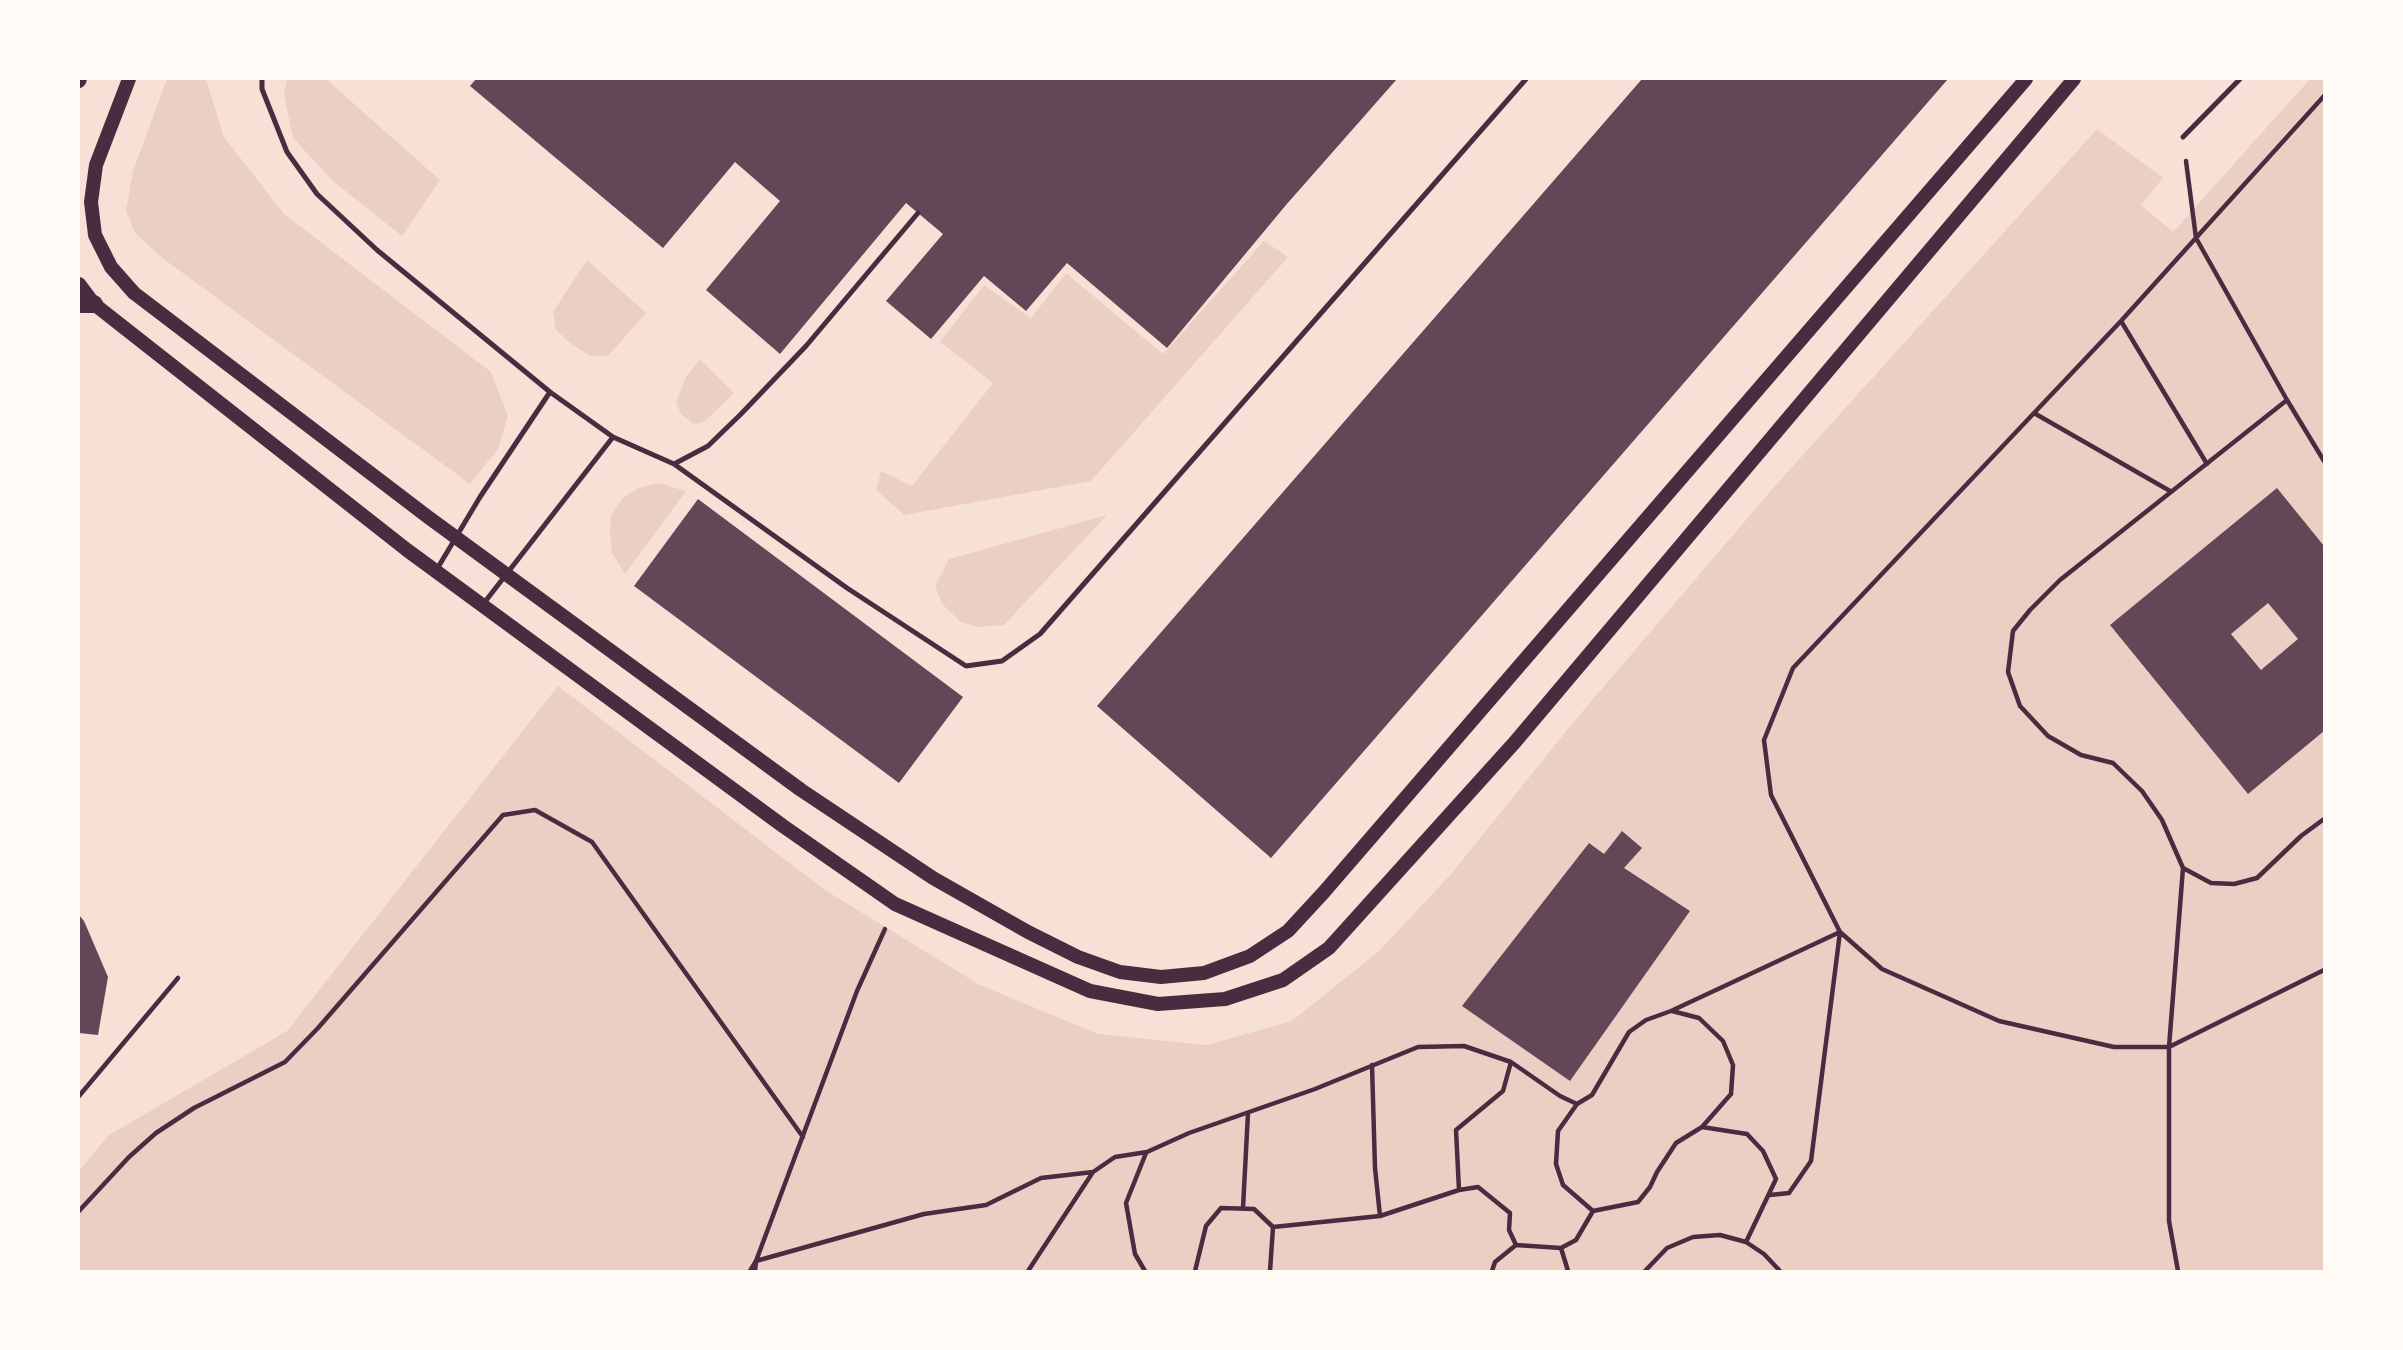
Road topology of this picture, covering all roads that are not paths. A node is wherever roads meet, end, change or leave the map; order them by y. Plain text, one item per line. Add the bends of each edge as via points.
1 (129, 79) edge
2 (262, 79) edge
3 (1526, 79) edge
4 (2026, 79) edge
5 (2074, 79) edge
6 (2240, 79) edge
7 (2183, 137) road end
8 (918, 214) dead end
9 (79, 284) edge
10 (86, 304) edge
11 (550, 392) junction
12 (613, 437) junction
13 (674, 464) junction
14 (456, 537) junction
15 (436, 571) junction
16 (506, 574) junction
17 (483, 606) junction

1 - 14 main road via 96,165 91,202 95,235 111,267 134,293
2 - 11 lane via 287,152 317,194 377,250
3 - 13 lane via 1040,634 1002,661 966,666 847,588
4 - 16 main road via 1324,892 1288,931 1250,956 1204,973 1161,977 1120,972 1078,957 933,878 801,790
5 - 17 main road via 1515,742 1329,948 1283,980 1225,999 1158,1004 1090,991 895,904
6 - 7 lane
8 - 13 lane via 806,346 741,414 708,446
9 - 10 main road
10 - 15 main road
11 - 12 lane
11 - 14 lane
12 - 13 lane
12 - 16 lane
14 - 15 lane
14 - 16 main road
15 - 17 main road
16 - 17 lane

